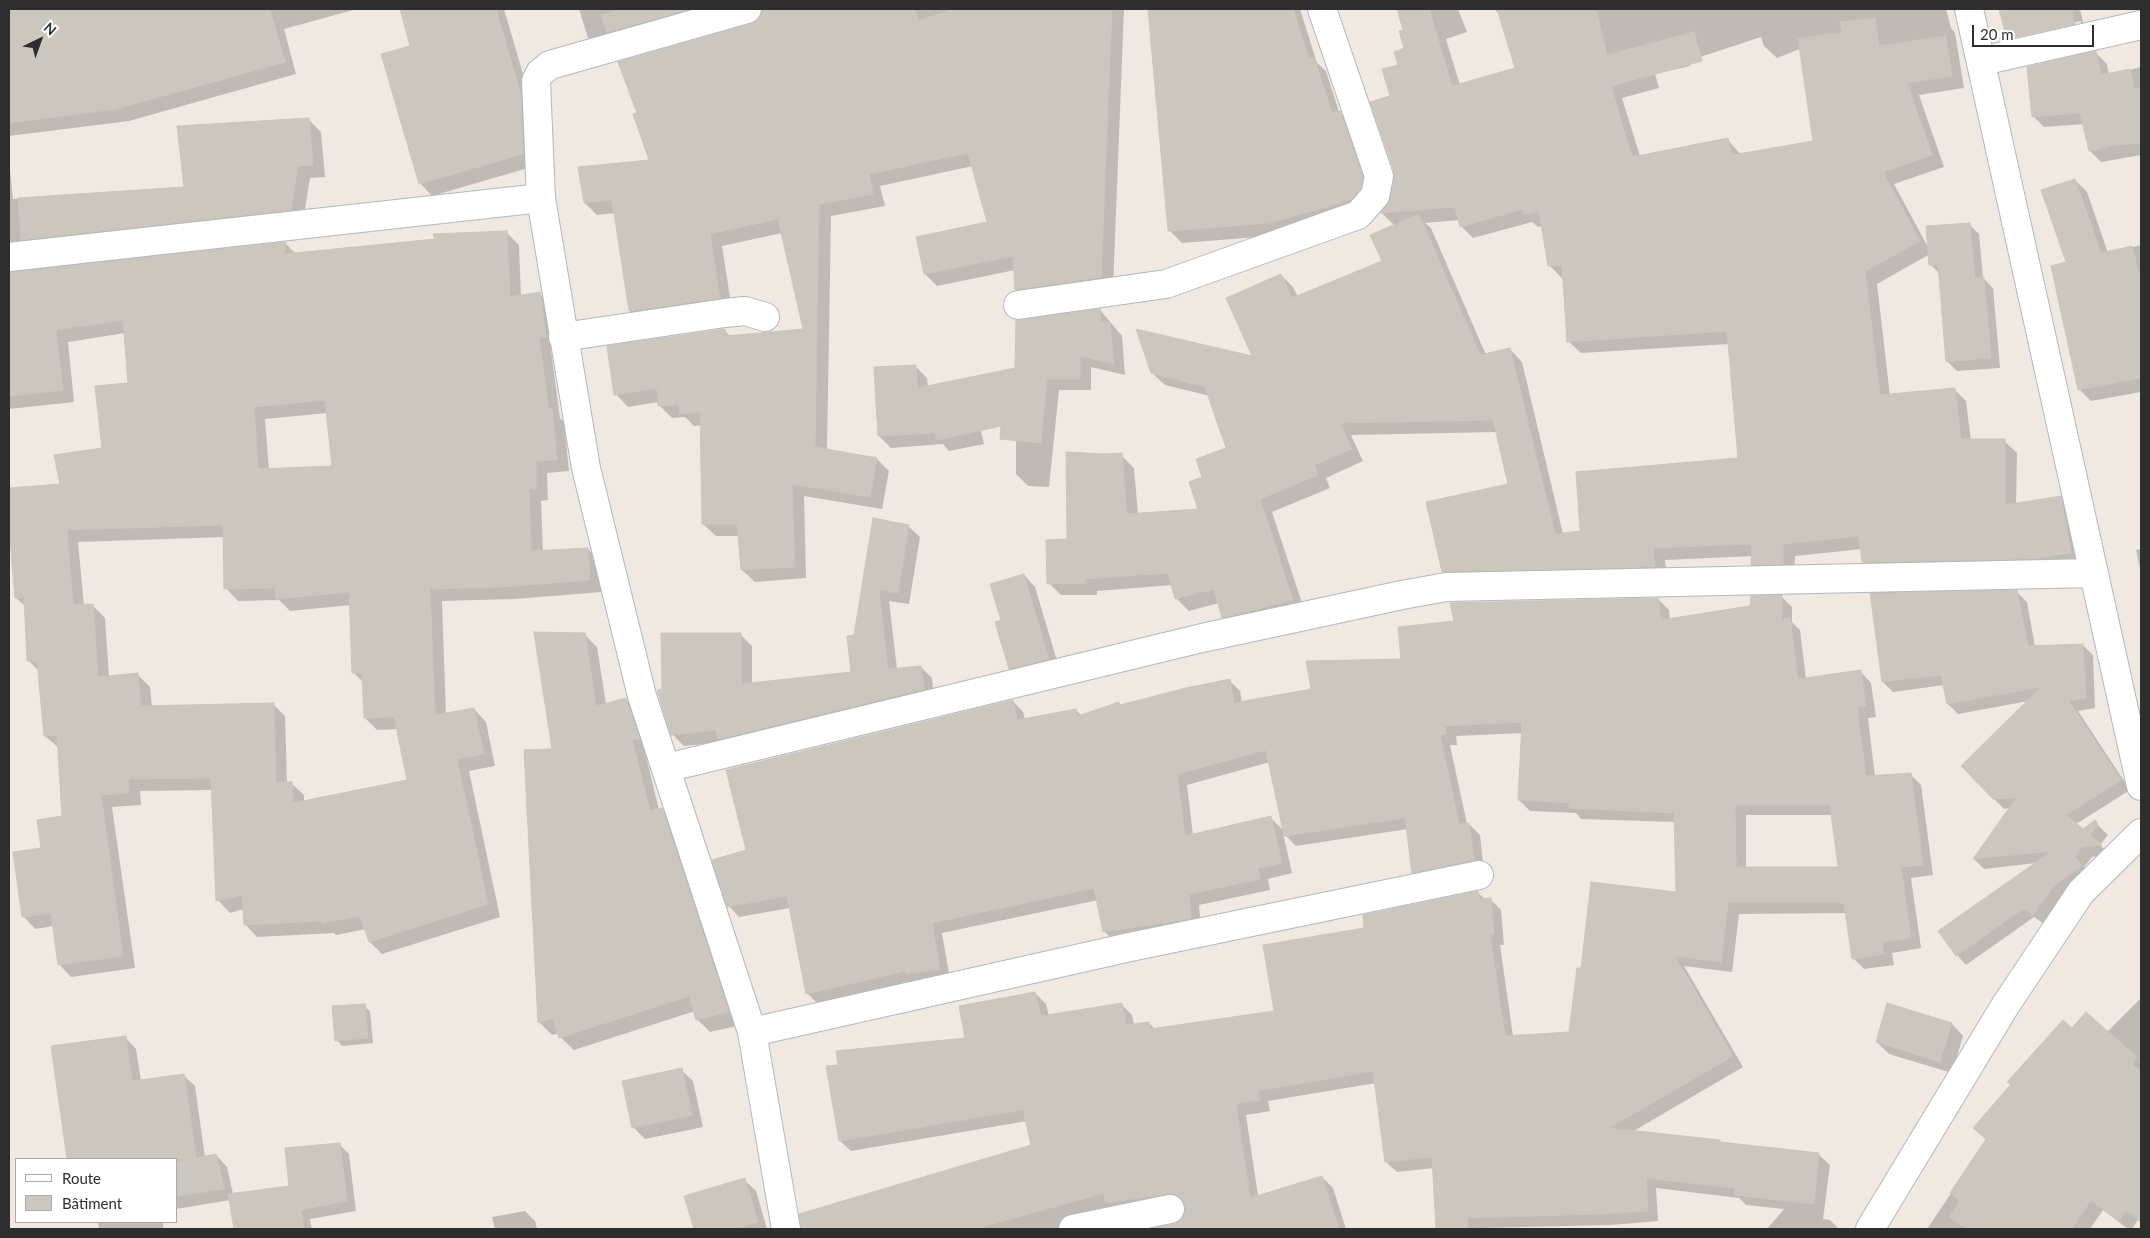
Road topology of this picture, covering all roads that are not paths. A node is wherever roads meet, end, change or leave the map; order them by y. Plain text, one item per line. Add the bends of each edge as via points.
1 (747, 9) edge
2 (1322, 9) edge
3 (1969, 9) edge
4 (2141, 26) edge
5 (1982, 61) junction
6 (541, 198) junction
7 (9, 257) edge
8 (1018, 306) dead end
9 (764, 317) dead end
10 (563, 337) junction
11 (2094, 573) junction
12 (666, 768) junction
13 (2141, 786) edge
14 (2141, 834) edge
15 (1479, 875) dead end
16 (752, 1032) junction
17 (1170, 1208) dead end
18 (786, 1229) edge
19 (1074, 1229) edge
20 (1870, 1229) edge

1 - 6 street via 550,65 540,73 536,81
2 - 8 street via 1379,176 1376,196 1358,215 1166,284
3 - 5 street
4 - 5 street
5 - 11 street
6 - 7 street
6 - 10 street
9 - 10 street via 745,311
10 - 12 street via 586,468 642,696
11 - 12 street via 1446,587 1202,638
11 - 13 street
12 - 16 street
14 - 20 street via 2081,892 2005,1006
15 - 16 street via 1130,947
16 - 18 street
17 - 19 street

